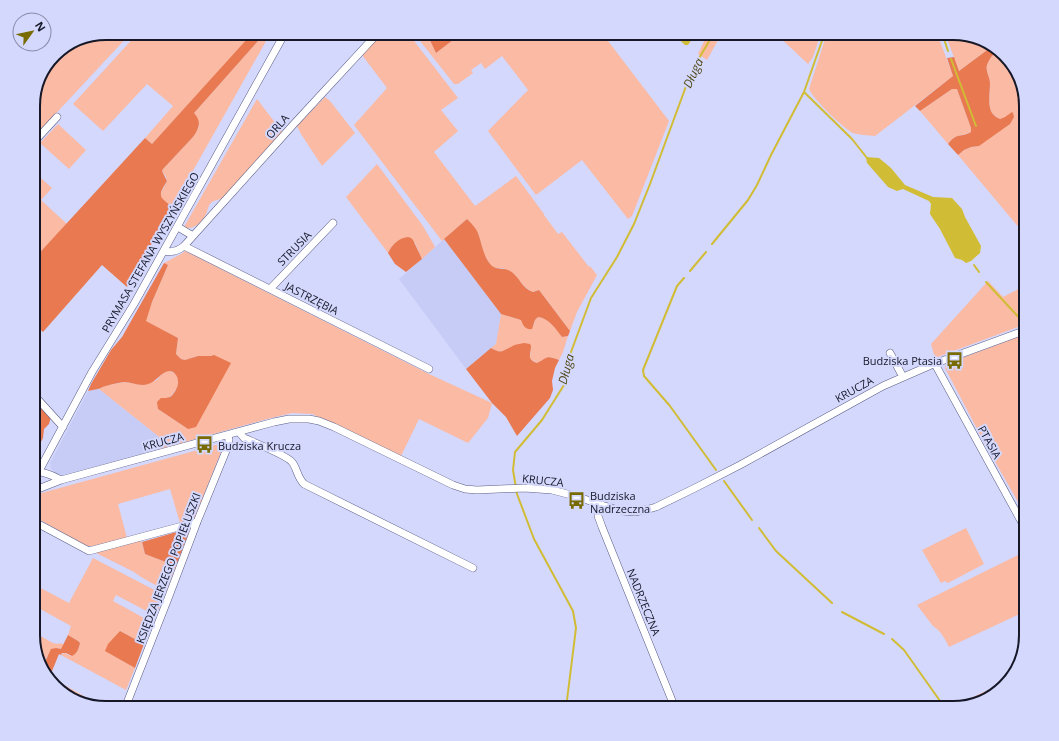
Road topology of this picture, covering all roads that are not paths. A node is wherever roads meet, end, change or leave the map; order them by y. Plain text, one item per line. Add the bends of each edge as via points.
1 (281, 40) edge
2 (372, 40) edge
3 (57, 117) dead end
4 (40, 135) edge
5 (333, 222) dead end
6 (178, 227) junction
7 (194, 236) junction
8 (184, 246) junction
9 (164, 251) junction
10 (270, 289) junction
11 (1019, 333) edge
12 (890, 353) dead end
13 (935, 364) junction
14 (429, 369) dead end
15 (903, 377) junction
16 (40, 402) edge
17 (63, 427) junction
18 (239, 432) junction
19 (228, 435) junction
20 (40, 468) edge
21 (40, 472) edge
22 (40, 476) edge
23 (61, 480) junction
24 (51, 484) junction
25 (40, 488) edge
26 (598, 504) junction
27 (1019, 517) edge
28 (197, 522) junction
29 (40, 525) edge
30 (473, 568) dead end
31 (128, 701) edge
32 (672, 701) edge

1 - 6 street, PRYMASA STEFANA WYSZYŃSKIEGO
2 - 7 street, ORLA
3 - 4 street
5 - 10 street, STRUSIA
6 - 7 street
6 - 9 street, PRYMASA STEFANA WYSZYŃSKIEGO
7 - 8 street, ORLA
8 - 9 street, ORLA via 174,252
8 - 10 street, JASTRZĘBIA
9 - 17 street, PRYMASA STEFANA WYSZYŃSKIEGO via 92,372
10 - 14 street, JASTRZĘBIA
11 - 13 street, KRUCZA
12 - 15 street
13 - 15 street, KRUCZA
13 - 27 street, PTASIA
15 - 26 street, KRUCZA via 656,507 635,512
16 - 17 street
17 - 20 street, PRYMASA STEFANA WYSZYŃSKIEGO
18 - 19 street, KRUCZA
18 - 26 street, KRUCZA via 282,420 309,419 334,427 465,489 552,490
18 - 30 street via 244,438 288,458 304,484
19 - 23 street, KRUCZA
19 - 28 street, KSIĘDZA JERZEGO POPIEŁUSZKI via 229,443
21 - 23 street
22 - 24 street
23 - 24 street, KRUCZA
24 - 25 street, KRUCZA
26 - 32 street, NADRZECZNA via 602,528
28 - 29 street via 89,551
28 - 31 street, KSIĘDZA JERZEGO POPIEŁUSZKI

